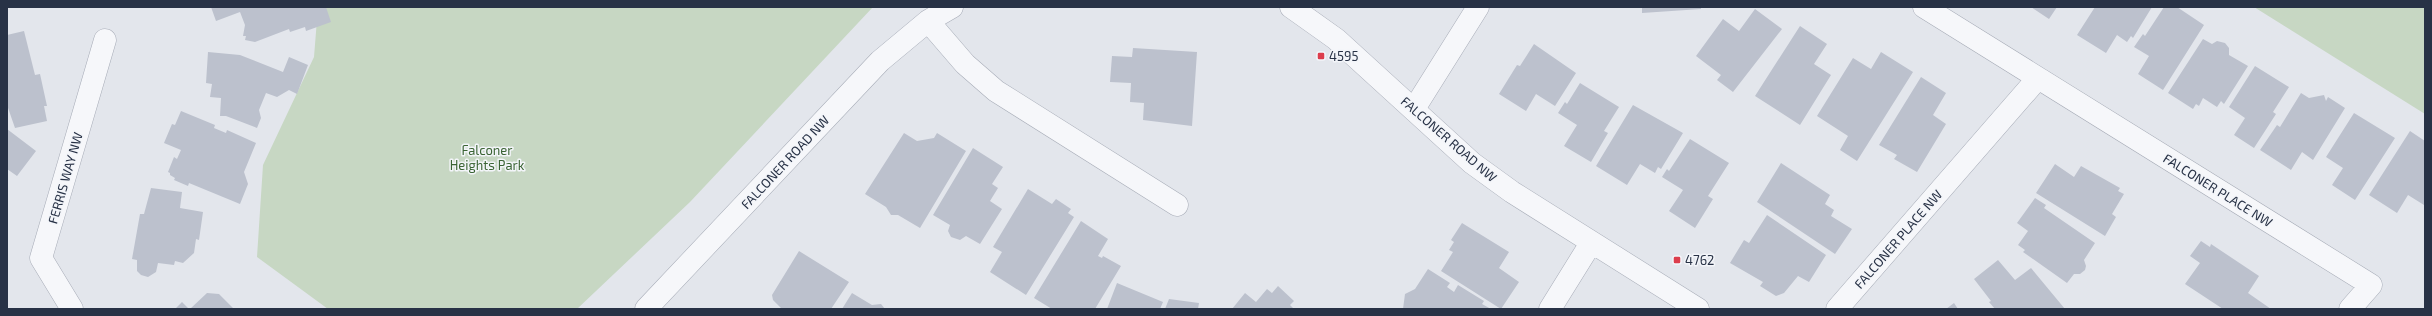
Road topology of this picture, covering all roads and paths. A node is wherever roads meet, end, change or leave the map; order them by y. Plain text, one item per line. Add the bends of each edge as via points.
1 (952, 7) edge
2 (1291, 7) edge
3 (1478, 7) edge
4 (1924, 7) edge
5 (928, 21) junction
6 (105, 40) dead end
7 (2038, 78) junction
8 (1414, 109) junction
9 (1177, 206) dead end
10 (1591, 243) junction
11 (72, 309) edge
12 (648, 309) edge
13 (1550, 309) edge
14 (1698, 309) edge
15 (1837, 309) edge
16 (2350, 309) edge

1 - 5 street, FALCONER ROAD NW
2 - 8 street, FALCONER ROAD NW via 1336,39
3 - 8 street
4 - 7 street, FALCONER PLACE NW
5 - 9 street via 965,64 996,91
5 - 12 street, FALCONER ROAD NW via 880,61
6 - 11 street, FERRIS WAY NW via 41,258
7 - 15 street, FALCONER PLACE NW
7 - 16 street, FALCONER PLACE NW via 2371,285
8 - 10 street, FALCONER ROAD NW via 1472,163
10 - 13 street
10 - 14 street, FALCONER ROAD NW

